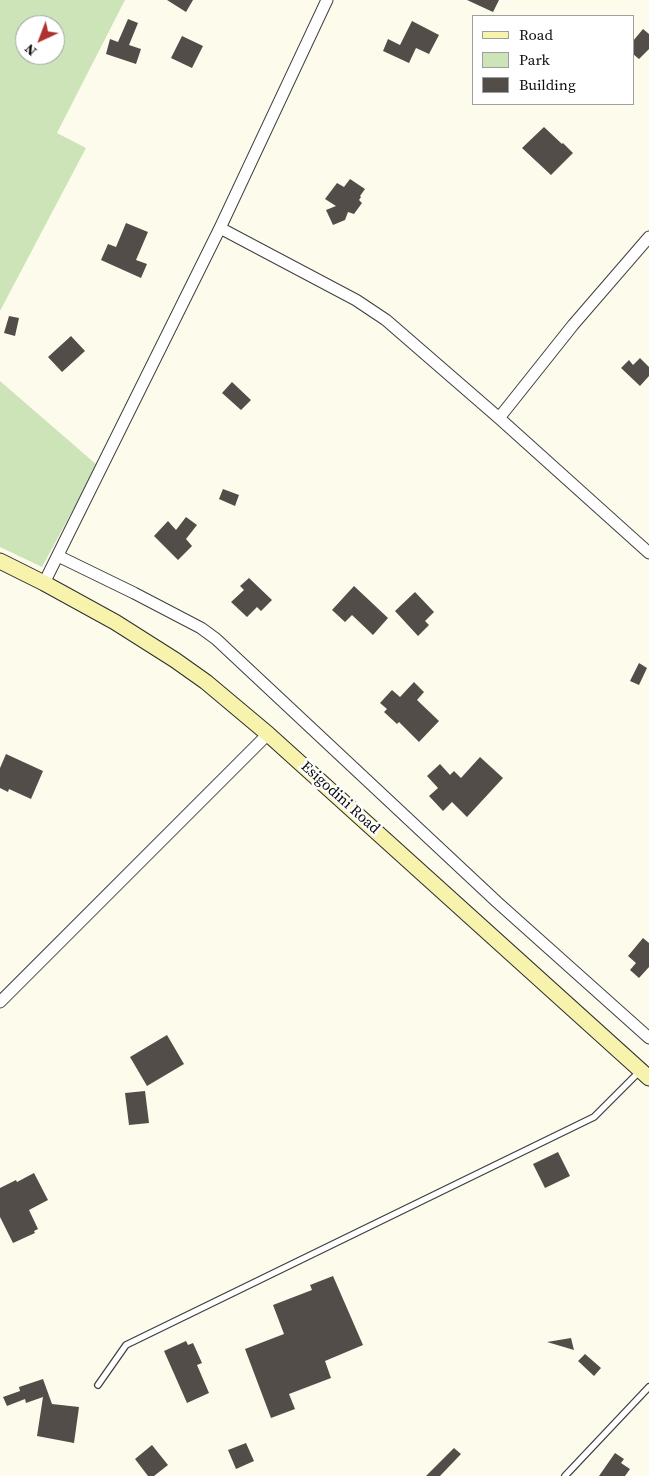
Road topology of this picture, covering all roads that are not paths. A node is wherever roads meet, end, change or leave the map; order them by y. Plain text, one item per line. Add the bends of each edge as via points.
1 (326, 0) edge
2 (220, 228) junction
3 (649, 236) edge
4 (499, 418) junction
5 (649, 553) edge
6 (58, 556) junction
7 (0, 561) edge
8 (44, 583) junction
9 (268, 734) junction
10 (0, 1002) edge
11 (649, 1038) edge
12 (645, 1074) edge
13 (98, 1385) dead end
14 (649, 1387) edge
15 (566, 1476) edge

1 - 2 street
2 - 4 street via 372,310
2 - 6 street
3 - 4 street via 579,317
4 - 5 street
6 - 8 street
6 - 11 street via 168,610 216,639 497,902
7 - 8 main road, Esigodini Road
8 - 9 main road, Esigodini Road via 115,622 174,660 206,682
9 - 10 street
9 - 12 main road, Esigodini Road
12 - 13 lane via 594,1117 126,1346
14 - 15 lane

